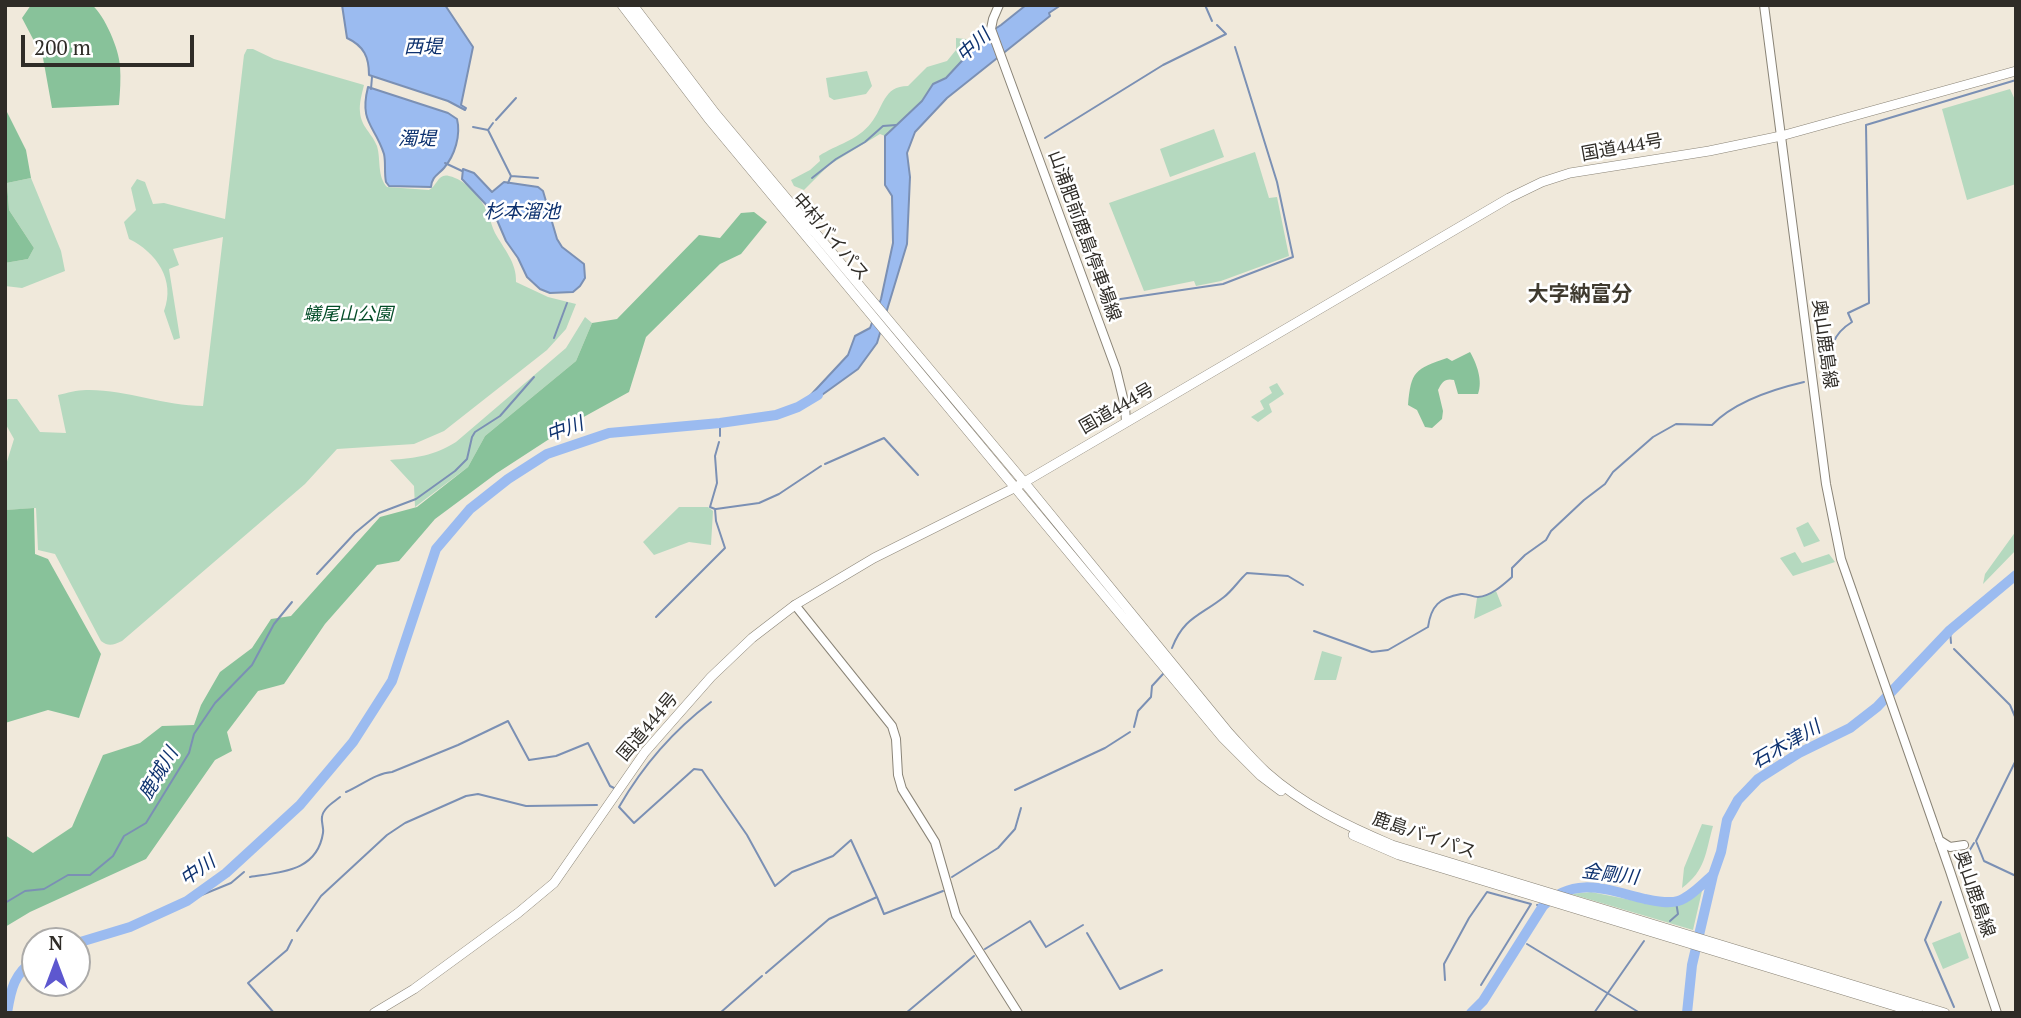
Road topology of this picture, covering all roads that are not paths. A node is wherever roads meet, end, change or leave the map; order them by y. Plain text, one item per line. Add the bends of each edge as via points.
1 (622, 5) edge
2 (633, 5) edge
3 (999, 5) edge
4 (1764, 5) edge
5 (2016, 71) edge
6 (1781, 136) junction
7 (769, 184) junction
8 (1126, 422) junction
9 (1020, 485) junction
10 (795, 605) junction
11 (1939, 840) junction
12 (1964, 845) dead end
13 (1546, 896) junction
14 (1685, 938) junction
15 (1706, 945) junction
16 (374, 1013) edge
17 (1018, 1013) edge
18 (1919, 1013) edge
19 (1945, 1013) edge
20 (1997, 1013) edge

1 - 7 highway, 中村バイパス via 708,118
2 - 7 highway, 中村バイパス
3 - 8 main road, 山浦肥前鹿島停車場線 via 991,29 1116,369
4 - 6 main road, 奥山鹿島線
5 - 6 highway, 国道444号
6 - 8 highway, 国道444号 via 1542,182
6 - 11 main road, 奥山鹿島線 via 1830,510 1841,559
7 - 9 highway, 中村バイパス
8 - 9 highway, 国道444号
9 - 10 highway, 国道444号 via 874,558
9 - 13 highway, 鹿島バイパス via 1229,733 1293,793 1349,827 1392,845
10 - 16 highway, 国道444号 via 711,677 645,752 554,883 414,989
10 - 17 main road via 892,726 902,789 935,842 956,915
11 - 12 main road via 1950,847
11 - 20 main road, 奥山鹿島線
13 - 14 highway, 鹿島バイパス
13 - 14 highway, 鹿島バイパス via 1556,903
14 - 15 highway, 鹿島バイパス
15 - 18 highway, 鹿島バイパス
15 - 19 highway, 鹿島バイパス

